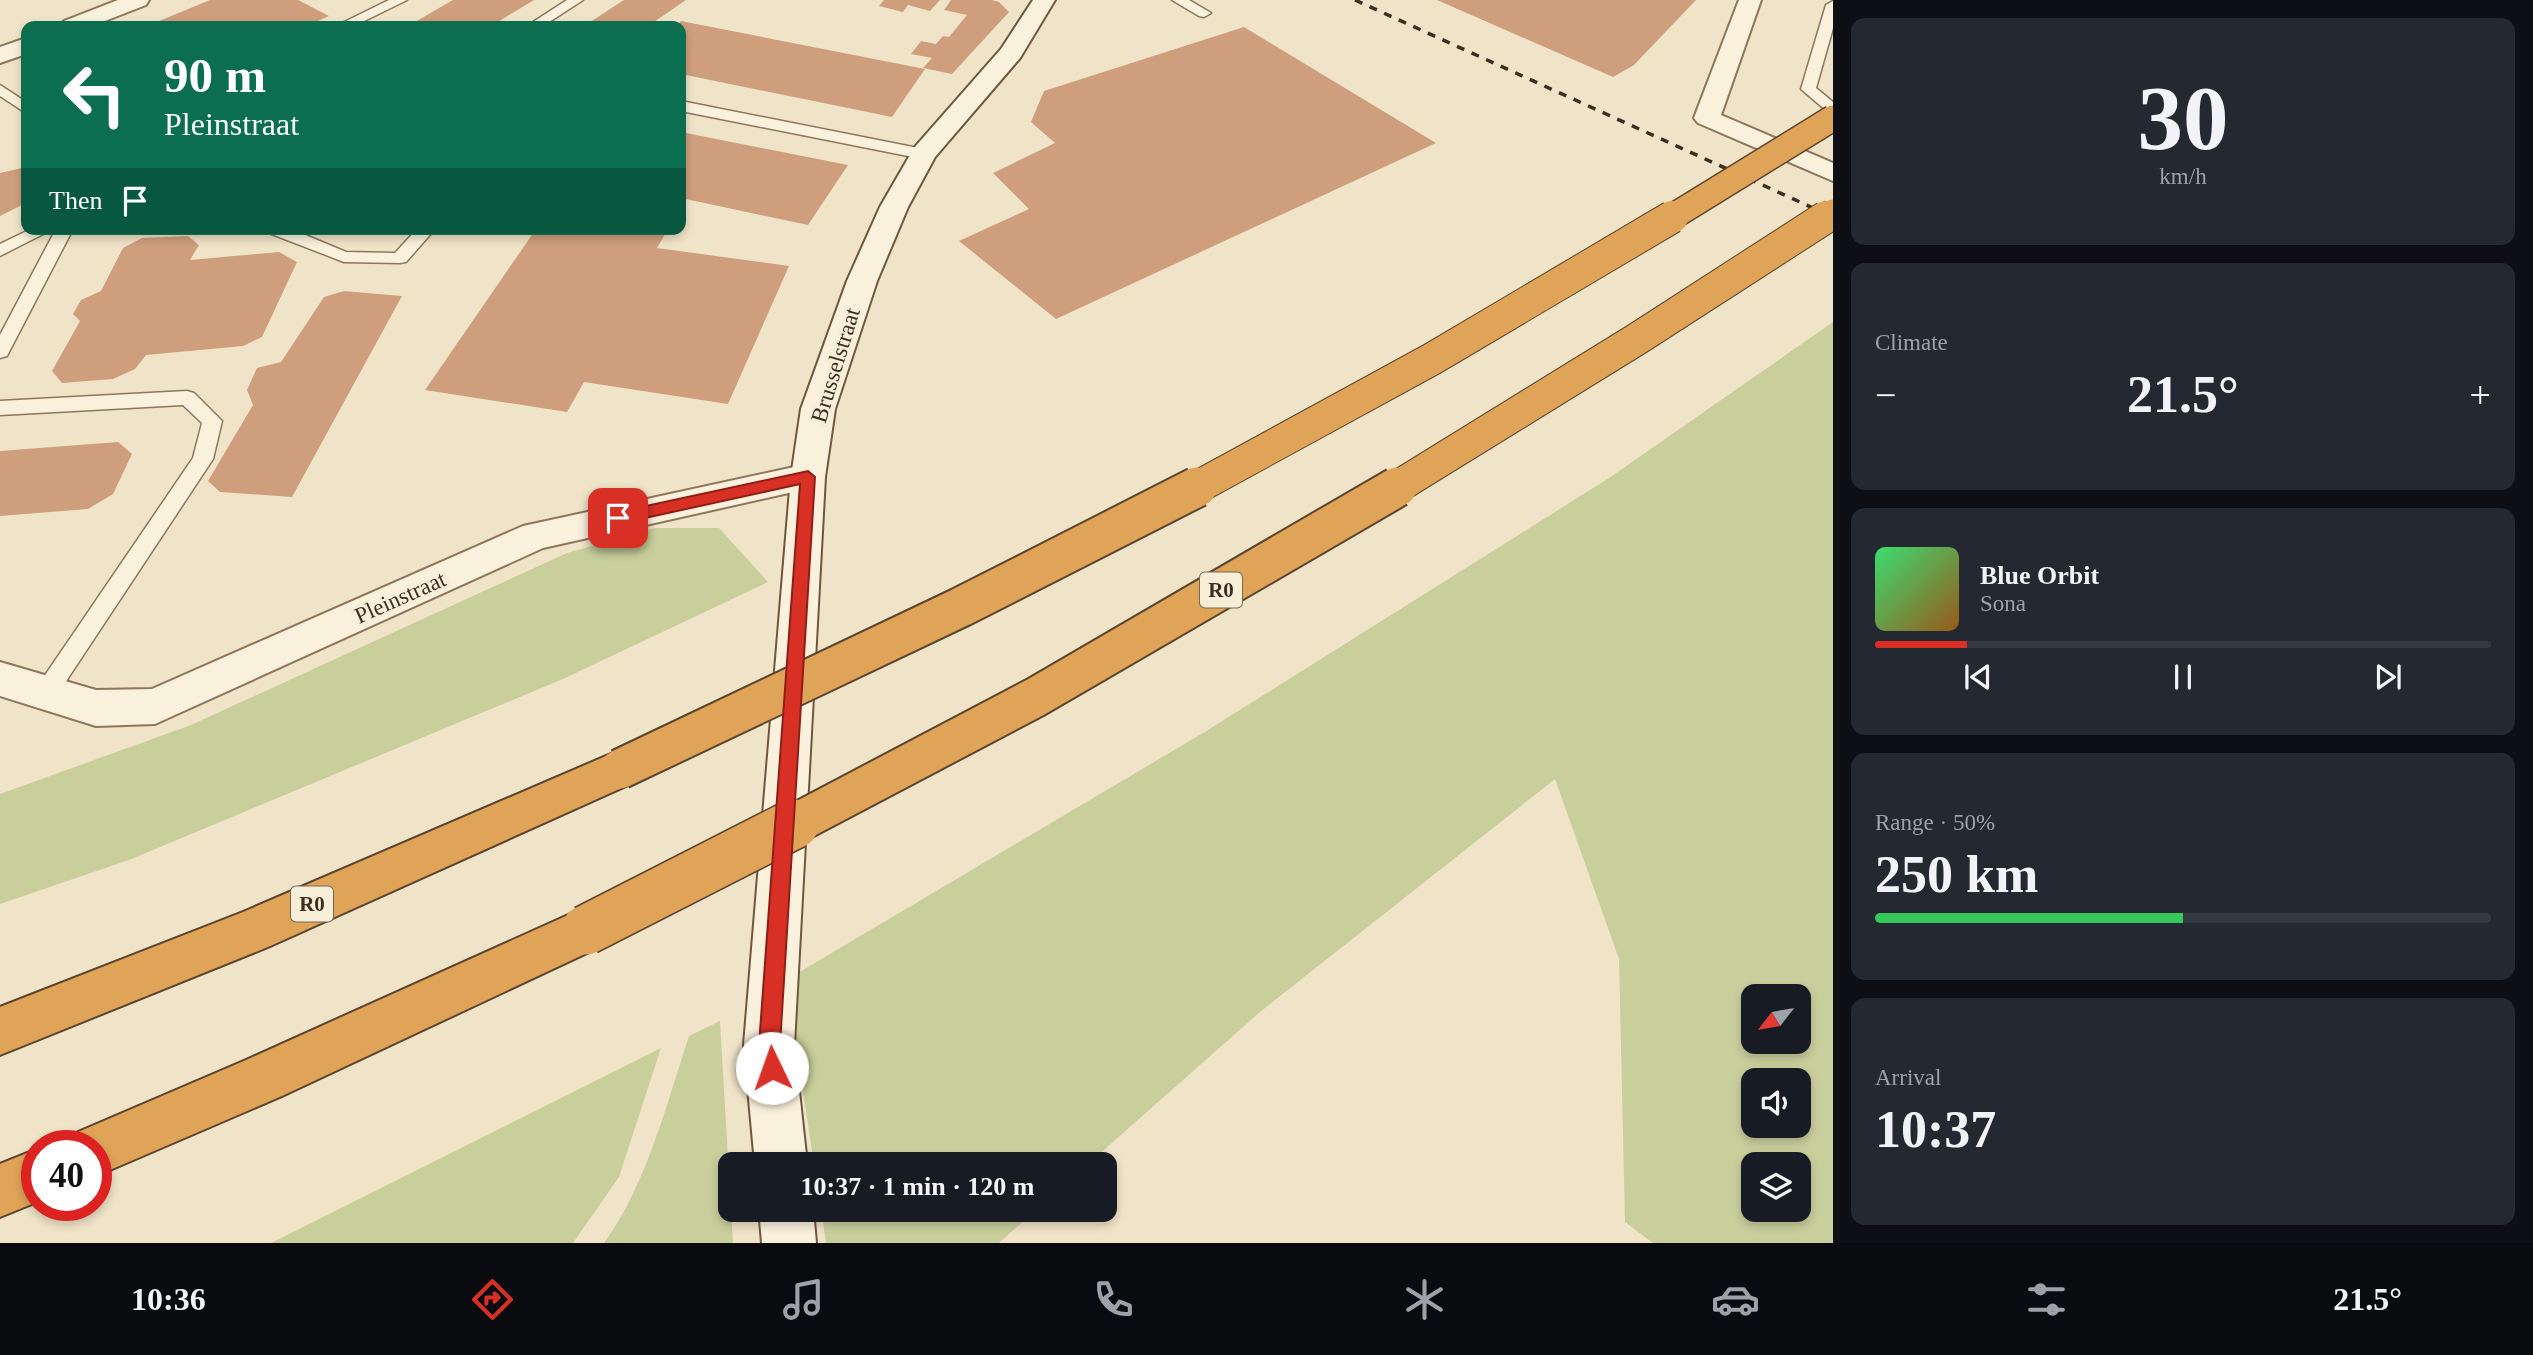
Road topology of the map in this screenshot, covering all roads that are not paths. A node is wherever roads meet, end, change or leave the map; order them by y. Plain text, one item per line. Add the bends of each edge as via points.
1 (138, 0) edge
2 (400, 0) edge
3 (576, 0) edge
4 (1041, 0) edge
5 (1179, 0) edge
6 (1750, 0) edge
7 (1833, 5) edge
8 (1204, 13) dead end
9 (85, 21) edge
10 (354, 21) edge
11 (542, 21) edge
12 (21, 47) edge
13 (0, 55) edge
14 (0, 89) edge
15 (21, 105) edge
16 (686, 107) edge
17 (1833, 109) edge
18 (1833, 118) edge
19 (923, 154) junction
20 (1833, 173) edge
21 (1833, 212) edge
22 (33, 235) edge
23 (62, 235) edge
24 (290, 235) edge
25 (421, 235) edge
26 (0, 251) edge
27 (0, 352) edge
28 (0, 408) edge
29 (808, 477) junction
30 (0, 679) edge
31 (45, 694) junction
32 (0, 1031) edge
33 (112, 1143) edge
34 (780, 1152) edge
35 (21, 1182) edge
36 (0, 1191) edge
37 (787, 1222) edge
38 (789, 1243) edge

1 - 9 street
2 - 10 lane
3 - 11 lane
4 - 19 street, Brusselstraat via 1011,53
5 - 8 lane
6 - 20 street via 1707,118
7 - 17 lane via 1808,89
12 - 13 street
14 - 15 lane
16 - 19 lane
18 - 32 highway, R0, bridge via 1557,288 1296,435 971,604 620,769 252,931
19 - 29 street, Brusselstraat via 862,281 818,409
21 - 33 highway, R0, bridge via 1648,335 1368,505 1034,698 586,930
22 - 26 lane
23 - 27 lane
24 - 25 lane via 344,257 400,258
28 - 31 lane via 187,398 212,421 203,459
29 - 31 street, Pleinstraat via 537,536 155,706 96,708
29 - 34 street, Brusselstraat via 769,1045
30 - 31 street, Pleinstraat
35 - 36 highway
37 - 38 street

